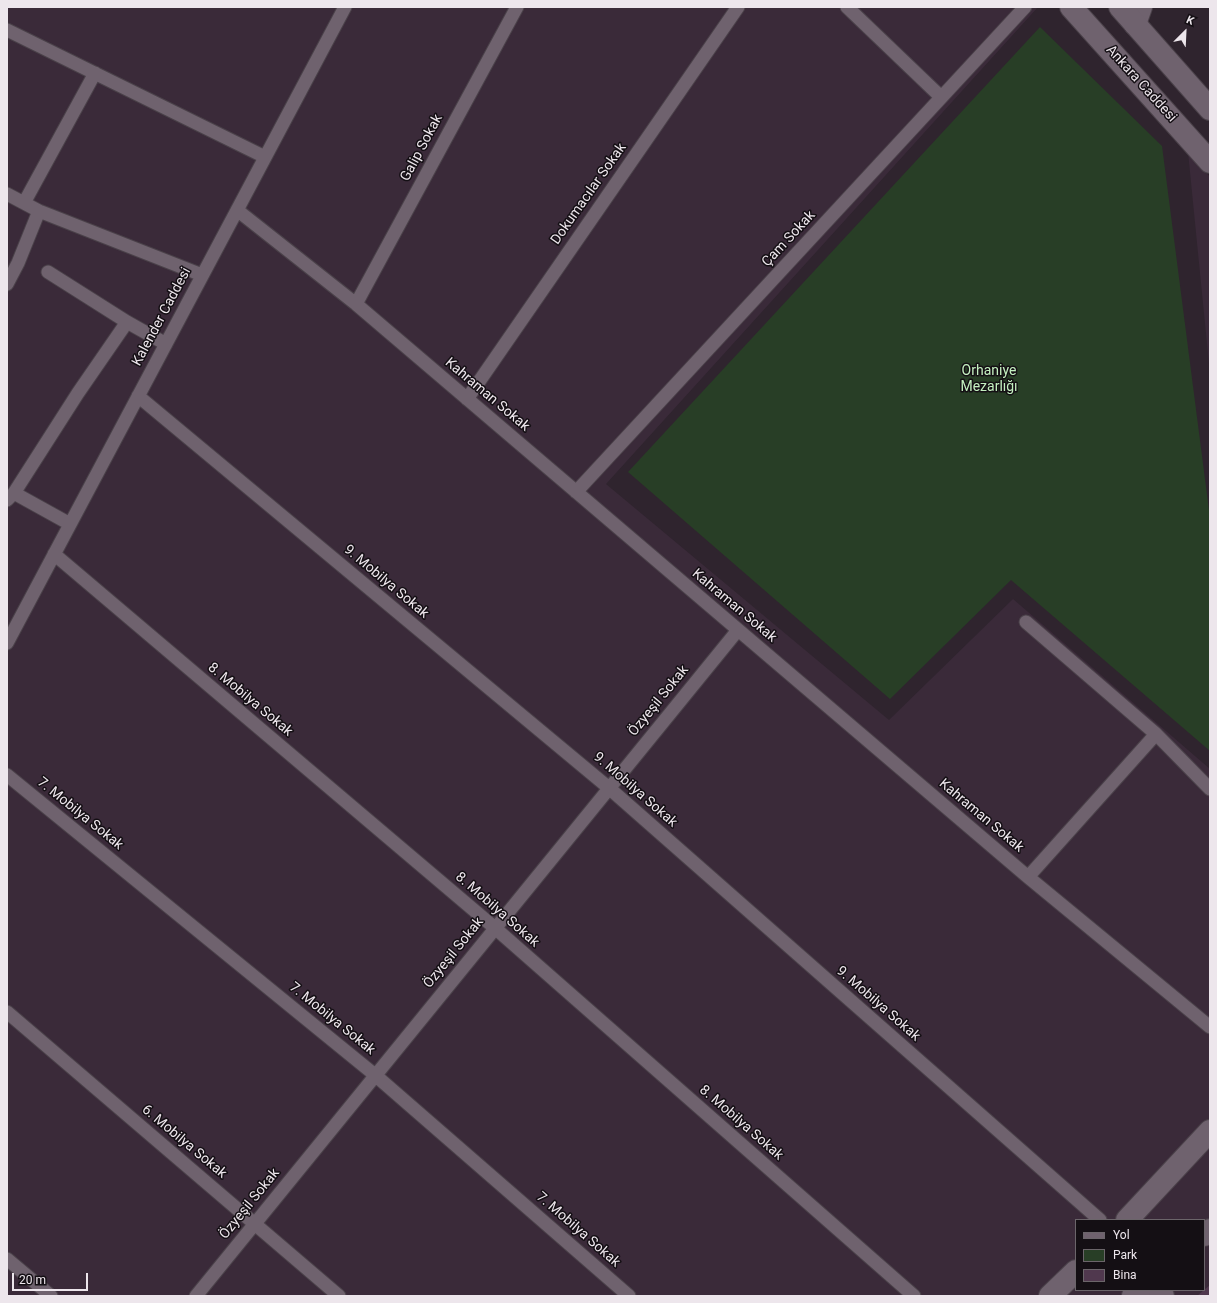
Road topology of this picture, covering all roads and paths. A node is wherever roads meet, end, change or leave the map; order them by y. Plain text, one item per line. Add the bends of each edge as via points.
1 (345, 7) edge
2 (517, 7) edge
3 (738, 7) edge
4 (847, 7) edge
5 (1026, 7) edge
6 (1071, 7) edge
7 (1120, 7) edge
8 (1138, 16) edge
9 (7, 30) edge
10 (95, 73) junction
11 (942, 97) junction
12 (1210, 109) edge
13 (265, 157) junction
14 (1210, 162) edge
15 (7, 194) edge
16 (24, 203) junction
17 (237, 210) junction
18 (39, 211) junction
19 (48, 272) dead end
20 (202, 275) junction
21 (7, 284) edge
22 (356, 304) junction
23 (127, 322) junction
24 (166, 344) junction
25 (138, 396) junction
26 (467, 399) junction
27 (576, 492) junction
28 (10, 497) edge
29 (70, 524) junction
30 (54, 554) junction
31 (1026, 622) dead end
32 (738, 630) junction
33 (7, 643) edge
34 (1156, 734) junction
35 (7, 775) edge
36 (609, 788) junction
37 (1210, 789) edge
38 (1028, 877) junction
39 (495, 928) junction
40 (7, 1012) edge
41 (1210, 1027) edge
42 (375, 1075) junction
43 (1210, 1131) edge
44 (1099, 1219) edge
45 (1128, 1219) edge
46 (255, 1223) junction
47 (7, 1259) edge
48 (1075, 1272) edge
49 (50, 1296) edge
50 (196, 1296) edge
51 (339, 1296) edge
52 (629, 1296) edge
53 (914, 1296) edge
54 (1050, 1296) edge

1 - 13 lane, Kalender Caddesi
2 - 22 lane, Galip Sokak
3 - 26 lane, Dokumacılar Sokak
4 - 11 lane
5 - 11 lane, Çam Sokak
6 - 14 main road, Ankara Caddesi
7 - 8 main road
8 - 12 main road
9 - 10 lane
10 - 13 lane
10 - 16 lane
11 - 27 lane, Çam Sokak
13 - 17 lane, Kalender Caddesi
15 - 16 lane
16 - 18 lane
17 - 20 lane, Kalender Caddesi
17 - 22 lane, Kahraman Sokak
18 - 20 lane
18 - 21 lane
19 - 23 lane
20 - 24 lane, Kalender Caddesi
22 - 26 lane, Kahraman Sokak
23 - 24 lane
23 - 28 lane
24 - 25 lane, Kalender Caddesi
25 - 29 lane, Kalender Caddesi
25 - 36 lane, 9. Mobilya Sokak
26 - 27 lane, Kahraman Sokak
27 - 32 lane, Kahraman Sokak
28 - 29 lane
29 - 30 lane, Kalender Caddesi
30 - 33 lane, Kalender Caddesi
30 - 39 lane, 8. Mobilya Sokak
31 - 34 lane
32 - 36 lane, Özyeşil Sokak
32 - 38 lane, Kahraman Sokak
34 - 37 lane
34 - 38 lane
35 - 42 lane, 7. Mobilya Sokak
36 - 39 lane, Özyeşil Sokak
36 - 44 lane, 9. Mobilya Sokak
38 - 41 lane, Kahraman Sokak
39 - 42 lane, Özyeşil Sokak
39 - 53 lane, 8. Mobilya Sokak
40 - 46 lane, 6. Mobilya Sokak
42 - 46 lane, Özyeşil Sokak
42 - 52 lane, 7. Mobilya Sokak
43 - 45 main road
46 - 50 lane, Özyeşil Sokak
46 - 51 lane, 6. Mobilya Sokak
47 - 49 lane
48 - 54 main road

